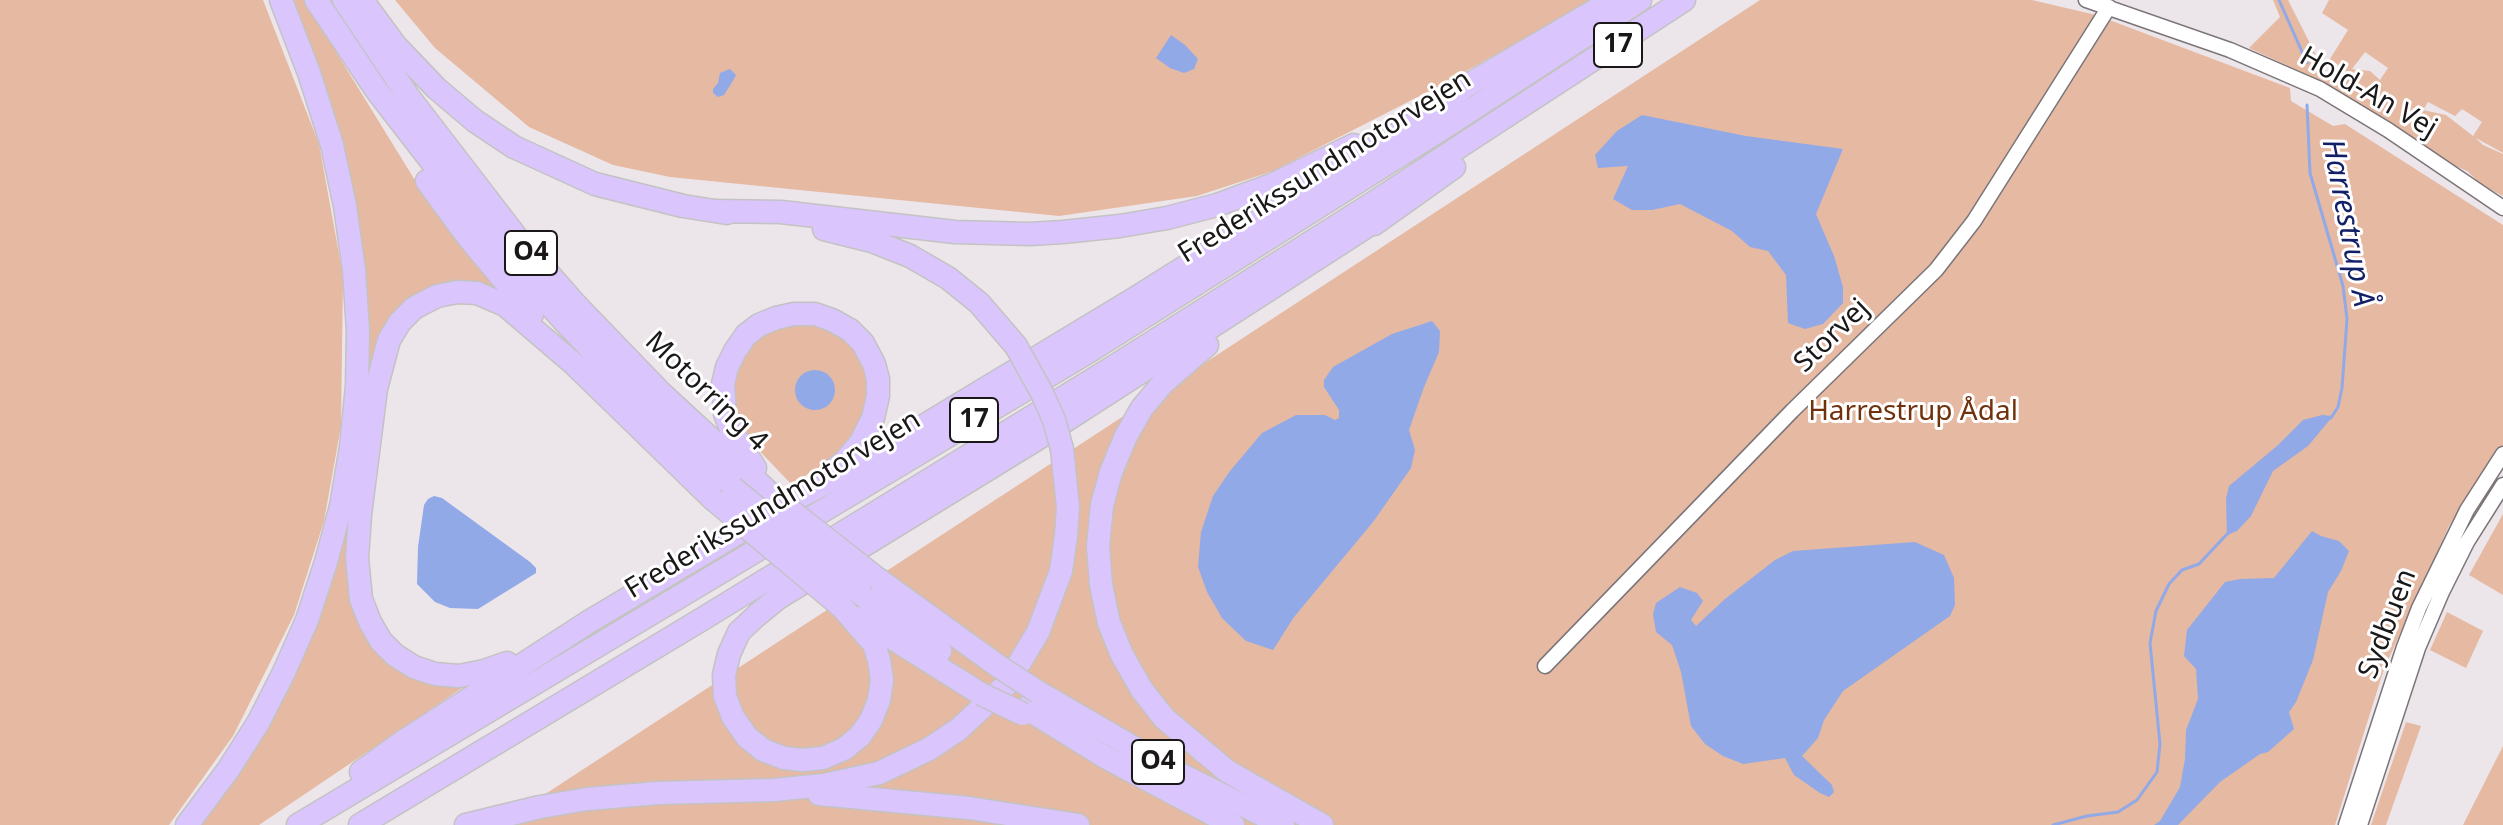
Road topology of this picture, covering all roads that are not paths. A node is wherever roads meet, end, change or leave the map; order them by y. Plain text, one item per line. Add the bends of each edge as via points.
1 (281, 0) edge
2 (316, 0) edge
3 (344, 0) edge
4 (362, 0) edge
5 (1613, 0) edge
6 (1640, 0) edge
7 (1684, 0) edge
8 (2086, 0) edge
9 (2109, 7) junction
10 (1551, 88) junction
11 (1461, 90) junction
12 (377, 91) junction
13 (2503, 208) edge
14 (715, 211) junction
15 (1383, 216) junction
16 (574, 364) junction
17 (2503, 454) edge
18 (739, 485) junction
19 (2503, 485) edge
20 (786, 500) junction
21 (860, 593) junction
22 (590, 621) junction
23 (1545, 666) dead end
24 (990, 681) junction
25 (1029, 705) junction
26 (774, 790) junction
27 (187, 825) edge
28 (289, 825) edge
29 (298, 825) edge
30 (360, 825) edge
31 (466, 825) edge
32 (1078, 825) edge
33 (1233, 825) edge
34 (1283, 825) edge
35 (1322, 825) edge
36 (2346, 825) edge
37 (2360, 825) edge

1 - 27 highway via 332,145 345,206 358,331 351,447 341,506 307,620 258,723
2 - 12 highway, Motorring 4 / O4
3 - 18 highway, Motorring 4 / O4 via 408,96 518,239
4 - 14 highway via 436,88 514,147 595,184
5 - 11 highway
6 - 29 highway, Frederikssundmotorvejen / 17 via 1106,341
7 - 10 highway, Frederikssundmotorvejen / 17
8 - 9 street, Hold-An Vej
9 - 13 street, Hold-An Vej via 2320,89
9 - 23 street, Storvej via 1974,221 1936,270
10 - 15 highway via 1442,177
10 - 30 highway, Frederikssundmotorvejen / 17 via 1107,371
11 - 14 highway via 1274,184 1217,205 1120,226 1029,234 955,232 781,212
11 - 20 highway via 1134,299 854,468
12 - 16 highway via 410,155 449,212
12 - 18 highway, Motorring 4 / O4 via 542,297 646,407
14 - 26 highway, bridge via 872,241 948,278 979,303 1016,346 1054,420 1068,507 1061,571 1038,632 1007,684 959,729 879,773
15 - 21 highway via 756,616 739,632 729,654 725,696 747,737 763,750 784,758 823,758 844,749 871,720 882,680
15 - 35 highway via 1193,354 1163,383 1126,436 1102,505 1098,546 1109,623 1142,690 1164,718 1227,771
16 - 18 highway
16 - 22 highway via 516,312 487,296 447,293 406,314 389,340 376,389 357,572 364,611 381,641 404,661 435,674 459,676 496,668
17 - 36 street, Sydbuen via 2467,510 2419,608
18 - 20 highway
18 - 20 highway via 725,414 727,367 746,335 759,325 794,314 815,314 850,330 863,343 874,364 878,396 861,442 845,461
18 - 21 highway, Motorring 4 / O4, bridge
19 - 37 street, Sydbuen via 2467,542 2418,648
20 - 21 highway, Motorring 4 / O4, bridge
20 - 22 highway
21 - 24 highway, Motorring 4 / O4
21 - 24 highway
22 - 28 highway via 404,741
24 - 25 highway, Motorring 4 / O4
25 - 33 highway, Motorring 4 / O4 via 1105,757
25 - 34 highway, Motorring 4 / O4
26 - 31 highway via 587,799
26 - 32 highway via 969,808

